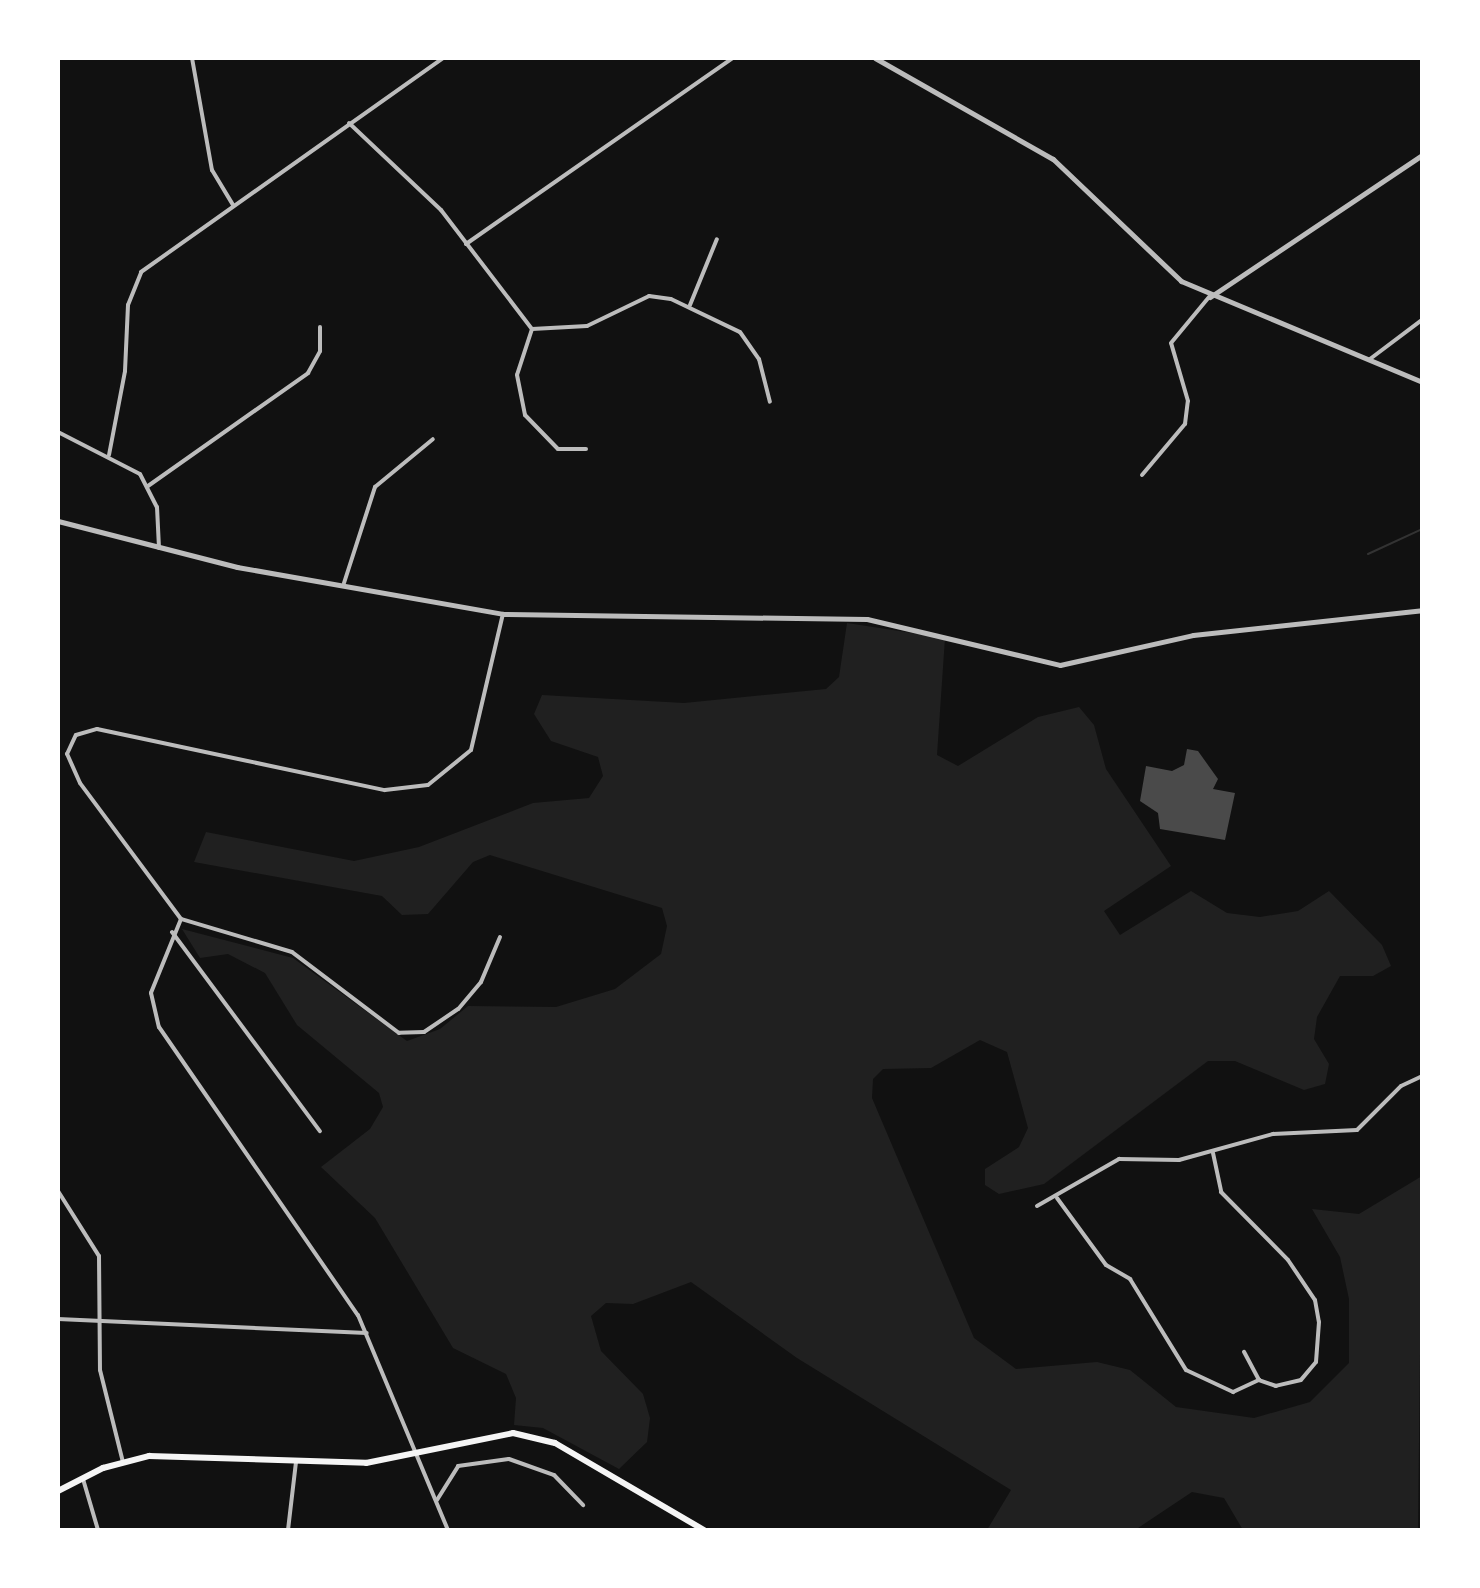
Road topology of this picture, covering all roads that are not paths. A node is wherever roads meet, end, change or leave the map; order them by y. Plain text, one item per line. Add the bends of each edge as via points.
1 (192, 58) edge
2 (443, 58) edge
3 (733, 58) edge
4 (875, 58) edge
5 (349, 123) junction
6 (1422, 155) edge
7 (233, 205) junction
8 (717, 239) dead end
9 (466, 244) junction
10 (1209, 297) junction
11 (690, 305) junction
12 (1422, 320) edge
13 (320, 327) dead end
14 (532, 329) junction
15 (1368, 362) junction
16 (1422, 382) edge
17 (770, 402) dead end
18 (58, 432) edge
19 (433, 439) dead end
20 (586, 449) dead end
21 (109, 455) junction
22 (1142, 475) dead end
23 (148, 486) junction
24 (58, 521) edge
25 (159, 548) junction
26 (344, 583) junction
27 (1422, 610) edge
28 (503, 614) junction
29 (181, 919) junction
30 (172, 932) junction
31 (500, 937) dead end
32 (1422, 1076) edge
33 (320, 1131) dead end
34 (1213, 1153) junction
35 (58, 1191) edge
36 (1057, 1198) junction
37 (1037, 1206) dead end
38 (58, 1319) edge
39 (99, 1319) junction
40 (367, 1333) junction
41 (1244, 1352) dead end
42 (1259, 1380) junction
43 (417, 1452) junction
44 (297, 1460) junction
45 (123, 1462) junction
46 (83, 1477) junction
47 (58, 1491) edge
48 (437, 1500) junction
49 (583, 1505) dead end
50 (98, 1530) edge
51 (288, 1530) edge
52 (448, 1530) edge
53 (704, 1530) edge

1 - 7 street via 212,170
2 - 5 street
3 - 9 street
4 - 10 street via 1053,159 1144,253
5 - 7 street
5 - 9 street via 432,200
6 - 10 street
7 - 21 street via 155,258 136,281
8 - 11 street
9 - 14 street
10 - 15 street
10 - 22 street via 1171,343 1188,401 1185,424
11 - 14 street via 649,296 601,323
11 - 17 street via 730,324 754,349
12 - 15 street
13 - 23 street via 320,351 308,373
14 - 20 street via 517,375 525,415 558,449
15 - 16 street
18 - 21 street
19 - 26 street via 375,487
21 - 23 street
23 - 25 street
24 - 25 street
25 - 26 street
26 - 28 street
27 - 28 street via 1193,635 1060,665 867,619
28 - 29 street via 471,750 452,771 415,789 385,790 97,729 76,735 67,754 70,769
29 - 30 street
29 - 31 street via 292,952 409,1035 458,1009 481,982
30 - 33 street
30 - 40 street via 151,993 159,1027
32 - 34 street via 1401,1086 1357,1130 1273,1134
34 - 36 street via 1111,1161
34 - 42 street via 1221,1192 1288,1260 1315,1300 1316,1362 1301,1380 1276,1386
35 - 39 street via 97,1250
36 - 37 street
36 - 42 street via 1106,1265 1130,1279 1186,1370 1233,1392
38 - 39 street
39 - 40 street
39 - 45 street via 100,1370
40 - 43 street
41 - 42 street
43 - 44 main road via 366,1463
43 - 48 street
43 - 53 main road via 490,1434 540,1437
44 - 45 main road via 180,1454
44 - 51 street
45 - 46 main road
46 - 47 main road
46 - 50 street
48 - 49 street via 458,1466 509,1459 554,1475
48 - 52 street

